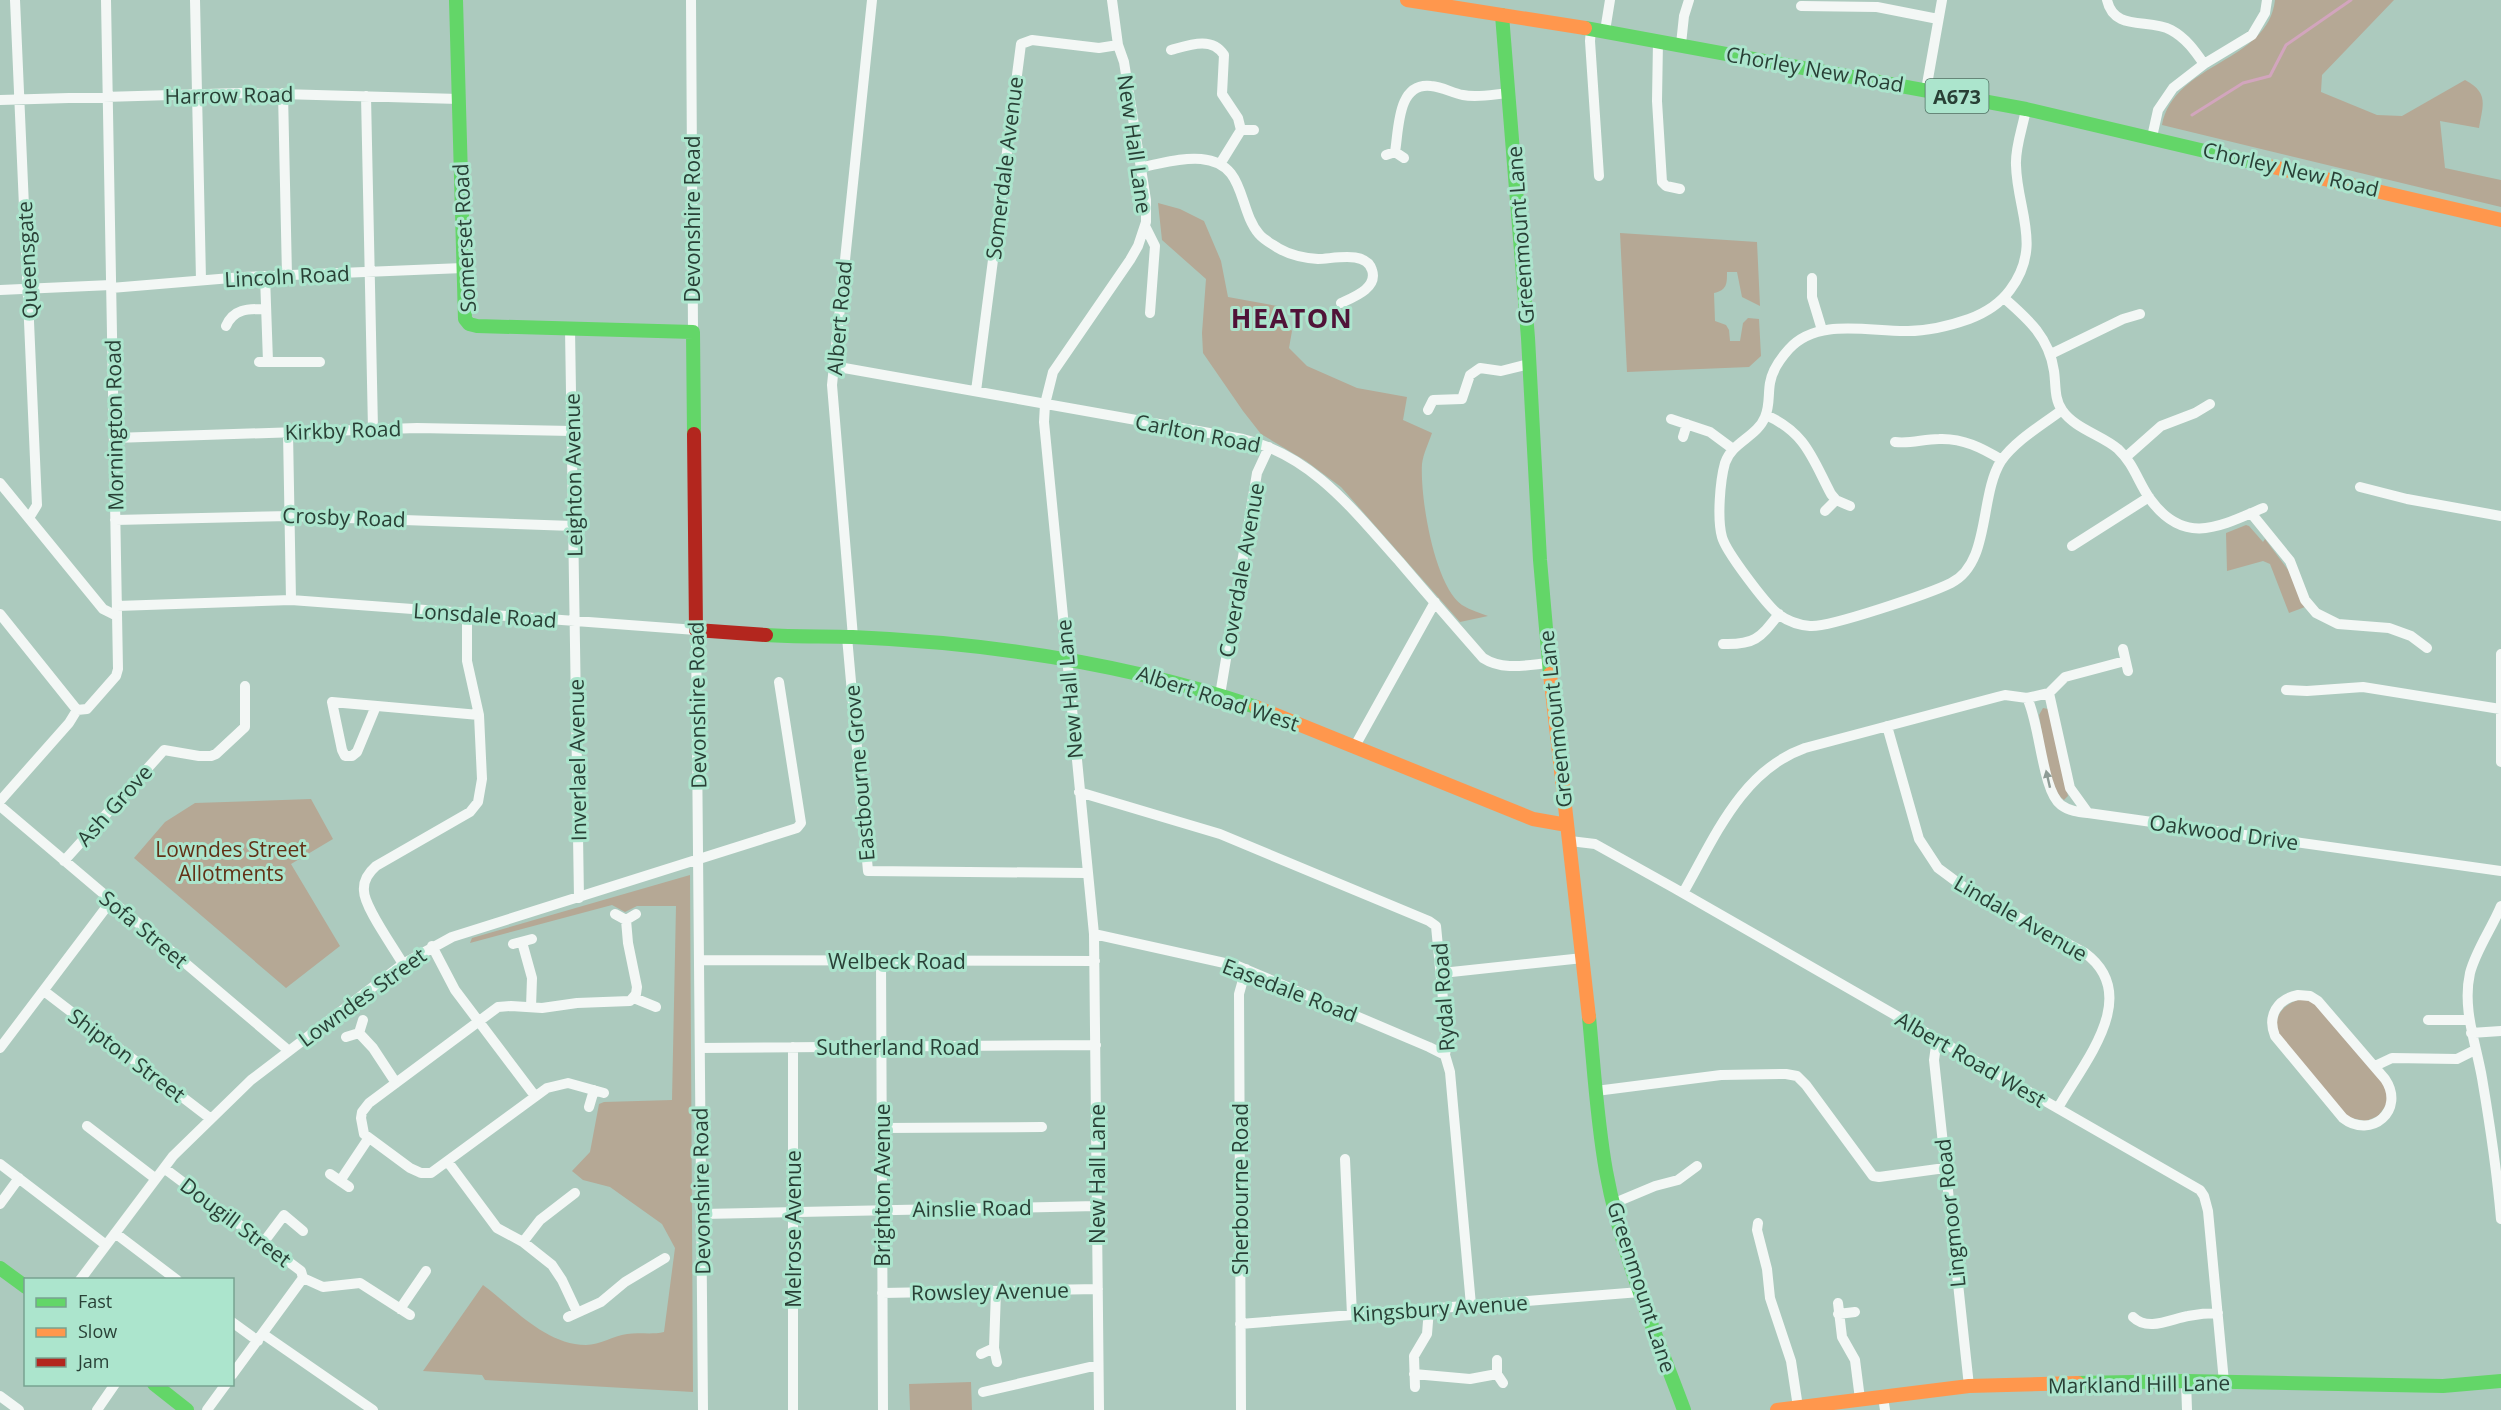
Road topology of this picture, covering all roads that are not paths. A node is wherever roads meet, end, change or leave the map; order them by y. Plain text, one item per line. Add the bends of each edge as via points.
1 (15, 0) edge
2 (106, 0) edge
3 (195, 0) edge
4 (456, 0) edge
5 (691, 0) edge
6 (872, 0) edge
7 (1112, 0) edge
8 (1407, 0) edge
9 (1610, 0) edge
10 (1689, 0) edge
11 (1942, 0) edge
12 (2107, 0) edge
13 (2267, 0) edge
14 (1443, 3) edge
15 (1801, 6) edge
16 (1502, 15) junction
17 (1938, 19) junction
18 (1598, 30) junction
19 (1182, 35) dead end
20 (1658, 40) junction
21 (1681, 44) junction
22 (1118, 45) junction
23 (1185, 46) junction
24 (1171, 50) dead end
25 (2204, 64) junction
26 (1926, 90) junction
27 (284, 93) junction
28 (1510, 93) junction
29 (197, 94) junction
30 (366, 96) junction
31 (108, 97) junction
32 (459, 99) junction
33 (0, 100) edge
34 (19, 100) junction
35 (2026, 109) junction
36 (1241, 130) junction
37 (1254, 130) dead end
38 (2152, 137) junction
39 (1395, 155) dead end
40 (1220, 164) junction
41 (1142, 167) junction
42 (1599, 176) dead end
43 (1680, 189) dead end
44 (2501, 220) edge
45 (1145, 225) junction
46 (464, 268) junction
47 (370, 272) junction
48 (265, 276) junction
49 (287, 276) junction
50 (1812, 278) dead end
51 (201, 280) junction
52 (111, 286) junction
53 (28, 289) junction
54 (0, 290) edge
55 (1354, 297) junction
56 (2004, 298) junction
57 (1341, 303) dead end
58 (1359, 307) dead end
59 (266, 309) junction
60 (1150, 313) dead end
61 (2140, 314) dead end
62 (226, 326) dead end
63 (570, 329) junction
64 (1822, 330) junction
65 (693, 332) junction
66 (2051, 354) junction
67 (320, 362) dead end
68 (1529, 364) junction
69 (833, 366) junction
70 (976, 391) junction
71 (1045, 404) junction
72 (2210, 404) dead end
73 (1428, 410) dead end
74 (2062, 410) junction
75 (1766, 415) junction
76 (1671, 419) dead end
77 (1687, 424) junction
78 (373, 429) junction
79 (572, 431) junction
80 (288, 432) junction
81 (1683, 437) dead end
82 (114, 438) junction
83 (1895, 442) dead end
84 (1269, 447) junction
85 (1733, 449) junction
86 (2126, 457) junction
87 (2002, 460) junction
88 (0, 483) edge
89 (2360, 487) dead end
90 (2149, 497) junction
91 (1836, 500) junction
92 (1850, 506) dead end
93 (2263, 508) dead end
94 (1824, 511) dead end
95 (2251, 513) junction
96 (290, 516) junction
97 (2501, 516) edge
98 (29, 518) junction
99 (115, 520) junction
100 (573, 526) junction
101 (2072, 546) dead end
102 (1973, 560) junction
103 (1985, 565) dead end
104 (291, 600) junction
105 (1435, 602) junction
106 (117, 611) junction
107 (0, 614) edge
108 (467, 614) junction
109 (1779, 614) junction
110 (575, 621) junction
111 (696, 630) junction
112 (850, 637) junction
113 (1723, 644) dead end
114 (2427, 648) dead end
115 (2123, 649) dead end
116 (2501, 654) edge
117 (1066, 658) junction
118 (1549, 663) junction
119 (779, 682) dead end
120 (244, 686) dead end
121 (2286, 690) dead end
122 (2049, 693) junction
123 (1220, 695) junction
124 (2027, 698) junction
125 (376, 706) junction
126 (2499, 709) junction
127 (76, 710) junction
128 (479, 715) junction
129 (1887, 726) junction
130 (1355, 746) junction
131 (2501, 762) edge
132 (1078, 792) junction
133 (0, 801) edge
134 (0, 806) edge
135 (2088, 813) junction
136 (1567, 825) junction
137 (1570, 841) junction
138 (698, 859) junction
139 (64, 861) junction
140 (2501, 870) edge
141 (1086, 873) junction
142 (1683, 893) junction
143 (579, 898) junction
144 (111, 902) junction
145 (2501, 906) edge
146 (615, 914) dead end
147 (1094, 934) junction
148 (522, 942) dead end
149 (432, 946) junction
150 (1584, 958) junction
151 (699, 960) junction
152 (881, 961) junction
153 (1095, 962) junction
154 (403, 964) junction
155 (1246, 969) junction
156 (1442, 973) junction
157 (44, 991) junction
158 (634, 998) junction
159 (531, 1007) junction
160 (656, 1007) dead end
161 (363, 1020) dead end
162 (2428, 1020) dead end
163 (2469, 1020) junction
164 (478, 1022) junction
165 (2501, 1030) edge
166 (2471, 1033) junction
167 (359, 1034) junction
168 (346, 1037) dead end
169 (1937, 1039) junction
170 (1096, 1045) junction
171 (793, 1047) junction
172 (882, 1047) junction
173 (0, 1048) edge
174 (700, 1048) junction
175 (2475, 1050) junction
176 (288, 1051) junction
177 (1445, 1055) junction
178 (2375, 1066) junction
179 (396, 1083) junction
180 (1596, 1091) junction
181 (535, 1096) junction
182 (589, 1107) dead end
183 (2058, 1108) junction
184 (211, 1119) junction
185 (87, 1126) dead end
186 (1042, 1127) dead end
187 (882, 1128) junction
188 (368, 1139) junction
189 (2498, 1152) edge
190 (1345, 1159) dead end
191 (448, 1162) junction
192 (0, 1164) edge
193 (1697, 1166) dead end
194 (164, 1168) junction
195 (1945, 1168) junction
196 (19, 1178) junction
197 (156, 1179) junction
198 (340, 1181) dead end
199 (575, 1193) dead end
200 (561, 1203) junction
201 (0, 1204) edge
202 (1612, 1204) junction
203 (1097, 1206) junction
204 (880, 1210) junction
205 (792, 1212) junction
206 (569, 1213) dead end
207 (702, 1214) junction
208 (2501, 1220) edge
209 (1758, 1223) dead end
210 (303, 1231) dead end
211 (116, 1233) junction
212 (523, 1242) junction
213 (263, 1243) junction
214 (106, 1245) junction
215 (665, 1258) dead end
216 (0, 1268) edge
217 (426, 1271) dead end
218 (81, 1278) edge
219 (174, 1278) edge
220 (303, 1278) junction
221 (24, 1286) edge
222 (1098, 1289) junction
223 (996, 1291) junction
224 (1640, 1292) junction
225 (882, 1293) junction
226 (1471, 1305) junction
227 (400, 1308) junction
228 (1429, 1309) junction
229 (1855, 1312) dead end
230 (2218, 1313) junction
231 (1352, 1315) junction
232 (410, 1316) dead end
233 (2133, 1317) dead end
234 (234, 1323) edge
235 (1240, 1324) junction
236 (261, 1338) junction
237 (994, 1348) junction
238 (981, 1354) dead end
239 (1497, 1360) dead end
240 (997, 1362) dead end
241 (1098, 1365) junction
242 (234, 1373) edge
243 (1414, 1374) junction
244 (2186, 1381) junction
245 (2501, 1381) edge
246 (2224, 1382) junction
247 (115, 1386) edge
248 (156, 1386) edge
249 (225, 1386) edge
250 (1970, 1386) junction
251 (1414, 1387) dead end
252 (983, 1392) dead end
253 (0, 1396) edge
254 (1860, 1399) junction
255 (1884, 1403) edge
256 (1798, 1407) junction
257 (19, 1410) edge
258 (97, 1410) edge
259 (187, 1410) edge
260 (207, 1410) edge
261 (373, 1410) edge
262 (703, 1410) edge
263 (793, 1410) edge
264 (883, 1410) edge
265 (1099, 1410) edge
266 (1241, 1410) edge
267 (1684, 1410) edge
268 (1777, 1410) edge
269 (2187, 1410) edge

1 - 34 street, Queensgate
2 - 31 street, Mornington Road
3 - 29 street
4 - 32 street, Somerset Road
5 - 65 street, Devonshire Road
6 - 69 street, Albert Road
7 - 22 street, New Hall Lane
8 - 14 street, Chorley New Road / A673
9 - 18 street
10 - 21 street
11 - 17 street
12 - 25 street via 2109,8 2124,22 2155,24 2182,38
13 - 25 street via 2265,13 2252,35
14 - 16 street, Chorley New Road / A673
15 - 17 street via 1877,8
16 - 18 street, Chorley New Road / A673
16 - 28 street, Greenmount Lane
17 - 26 street
18 - 20 street, Chorley New Road / A673
18 - 42 street via 1590,41
19 - 23 street
20 - 21 street, Chorley New Road / A673
20 - 43 street via 1662,182
21 - 26 street, Chorley New Road / A673
22 - 41 street, New Hall Lane
22 - 70 street, Somerdale Avenue via 1099,48 1032,40 1021,44
23 - 24 street
23 - 36 street via 1202,43 1221,50 1226,61 1222,94
25 - 38 street via 2166,96
26 - 35 street, Chorley New Road / A673
27 - 29 street, Harrow Road
27 - 30 street, Harrow Road
27 - 49 street
28 - 39 street via 1466,96 1434,86 1419,87 1404,103
28 - 68 street, Greenmount Lane
29 - 31 street, Harrow Road
29 - 51 street
30 - 32 street, Harrow Road
30 - 47 street
31 - 34 street, Harrow Road
31 - 52 street, Mornington Road
32 - 46 street, Somerset Road
33 - 34 street, Harrow Road
34 - 53 street, Queensgate
35 - 38 street, Chorley New Road / A673
35 - 56 street via 2015,160 2027,228 2026,253
36 - 37 street
36 - 40 street
38 - 44 street, Chorley New Road / A673
40 - 41 street via 1194,158
40 - 55 street via 1238,185 1255,237 1302,257 1355,257 1366,261 1373,271 1372,281
41 - 45 street, New Hall Lane
45 - 60 street via 1155,246
45 - 71 street, New Hall Lane via 1130,260 1053,372
46 - 47 street, Lincoln Road
46 - 63 street, Somerset Road via 465,319 469,324
47 - 49 street, Lincoln Road
47 - 78 street
48 - 49 street, Lincoln Road
48 - 51 street, Lincoln Road
48 - 59 street
50 - 64 street via 1808,298
51 - 52 street, Lincoln Road
52 - 53 street, Lincoln Road
52 - 82 street, Mornington Road
53 - 54 street, Lincoln Road
53 - 98 street, Queensgate via 37,505
55 - 57 street
55 - 58 street
56 - 64 street via 1980,314 1941,328
56 - 66 street via 2035,327
59 - 62 street via 238,311
59 - 67 street via 264,362
61 - 66 street via 2122,314
63 - 65 street, Somerset Road
63 - 79 street, Leighton Avenue
64 - 75 street via 1796,342 1775,367
65 - 111 street, Devonshire Road
66 - 74 street
68 - 73 street via 1501,371 1480,368 1470,375 1462,399 1433,400
68 - 118 street, Greenmount Lane
69 - 70 street, Carlton Road
69 - 112 street, Albert Road
70 - 71 street, Carlton Road
71 - 84 street, Carlton Road
71 - 117 street, New Hall Lane via 1044,429
72 - 86 street via 2193,408 2161,426
74 - 86 street
74 - 87 street
75 - 85 street via 1753,434
75 - 91 street via 1799,436
76 - 77 street
77 - 81 street
77 - 85 street via 1710,432
78 - 79 street, Kirkby Road
78 - 80 street, Kirkby Road
79 - 100 street, Leighton Avenue
80 - 82 street, Kirkby Road
80 - 96 street
82 - 99 street, Mornington Road
83 - 87 street via 1910,448 1951,439 1975,445
84 - 105 street, Carlton Road via 1334,489
84 - 123 street, Coverdale Avenue via 1257,473
85 - 109 street via 1725,464 1720,549
86 - 90 street
87 - 102 street via 1990,488
88 - 98 street
89 - 97 street
90 - 95 street via 2171,520 2195,529 2220,527
90 - 101 street via 2098,536
91 - 92 street
91 - 94 street
93 - 95 street
95 - 114 street via 2290,561 2305,600 2316,613 2338,624 2414,631
96 - 99 street, Crosby Road
96 - 100 street, Crosby Road
96 - 104 street
98 - 106 street via 103,609
99 - 106 street, Mornington Road
100 - 110 street, Leighton Avenue
102 - 103 street
102 - 109 street via 1963,575 1950,584 1824,626 1802,625
104 - 106 street, Lonsdale Road
104 - 108 street, Lonsdale Road
105 - 118 street, Carlton Road via 1488,662 1506,667
105 - 130 street
106 - 127 street, Mornington Road via 117,673 87,710
107 - 127 street
108 - 110 street, Lonsdale Road
108 - 128 street via 467,661
109 - 113 street via 1758,639 1740,650
110 - 111 street, Lonsdale Road
110 - 143 street, Inverlael Avenue
111 - 112 street, Lonsdale Road
111 - 138 street, Devonshire Road
112 - 117 street, Albert Road West
112 - 141 street, Eastbourne Grove via 867,871
115 - 122 street via 2127,666 2065,677
116 - 126 street
117 - 123 street, Albert Road West
117 - 132 street, New Hall Lane
118 - 136 street, Greenmount Lane
119 - 138 street, Lowndes Street via 800,826
120 - 139 street, Ash Grove via 245,727 211,756 164,750
121 - 126 street via 2363,687
122 - 124 street
122 - 135 street via 2070,788
123 - 130 street, Albert Road West
124 - 129 street via 2005,695
135 -> 124 street, Oakwood Drive via 2061,805 2052,793
125 - 125 street via 332,702 345,756 357,752
125 - 128 street
126 - 131 street
127 - 133 street, Mornington Road
128 - 154 street via 482,787 475,807 376,866 364,884 366,902
129 - 142 street via 1801,749 1766,769 1739,797
129 - 183 street, Lindale Avenue via 1919,839 1938,868 1969,891 2085,953 2105,975 2110,996 2108,1017
130 - 136 street, Albert Road West via 1533,819
132 - 141 street, New Hall Lane
132 - 156 street, Rydal Road via 1220,834 1429,921 1437,930
134 - 139 street, Sofa Street
135 - 140 street, Oakwood Drive
136 - 137 street, Greenmount Lane
137 - 142 street, Albert Road West via 1595,844
137 - 150 street, Greenmount Lane
138 - 143 street, Lowndes Street
138 - 151 street, Devonshire Road
139 - 144 street, Sofa Street
141 - 147 street, New Hall Lane
142 - 169 street, Albert Road West
143 - 149 street, Lowndes Street
144 - 157 street
144 - 176 street, Sofa Street
145 - 163 street via 2471,971
146 - 158 street via 632,917 628,943 637,987
147 - 153 street, New Hall Lane
147 - 155 street, Easedale Road
148 - 159 street via 532,978
149 - 154 street, Lowndes Street
149 - 164 street via 449,982
150 - 156 street
150 - 180 street, Greenmount Lane
151 - 152 street, Welbeck Road
151 - 174 street, Devonshire Road
152 - 153 street, Welbeck Road
152 - 172 street, Brighton Avenue
153 - 170 street, New Hall Lane
154 - 176 street, Lowndes Street
155 - 177 street, Easedale Road
155 - 235 street, Sherbourne Road via 1239,994
156 - 177 street, Rydal Road
157 - 173 street
157 - 184 street, Shipton Street
158 - 159 street via 627,1002
158 - 160 street
159 - 164 street via 504,1006
161 - 167 street
162 - 163 street
163 - 166 street
164 - 179 street
164 - 181 street
165 - 166 street
166 - 175 street
167 - 168 street
167 - 179 street
169 - 183 street, Albert Road West
169 - 195 street, Lingmoor Road via 1934,1060
170 - 172 street, Sutherland Road
170 - 203 street, New Hall Lane
171 - 172 street, Sutherland Road
171 - 174 street, Sutherland Road
171 - 205 street, Melrose Avenue
172 - 187 street, Brighton Avenue
174 - 207 street, Devonshire Road
175 - 178 street via 2457,1059 2392,1058
175 - 189 street
176 - 184 street, Lowndes Street
177 - 226 street, Rydal Road via 1450,1072
178 - 178 street via 2314,998 2298,994 2279,1004 2272,1023 2276,1036 2348,1122 2375,1124 2389,1110 2392,1091
179 - 188 street via 362,1112 362,1130
180 - 195 street via 1721,1076 1792,1075 1806,1084 1872,1176
180 - 202 street, Greenmount Lane
181 - 182 street via 560,1084 577,1084 599,1091
181 - 191 street
183 - 230 street, Albert Road West via 2200,1190 2208,1211
184 - 194 street, Lowndes Street
185 - 197 street
186 - 187 street
187 - 204 street, Brighton Avenue
188 - 191 street via 421,1173 430,1173
188 - 198 street
189 - 208 street
190 - 231 street
191 - 212 street via 497,1228
192 - 196 street
193 - 202 street via 1678,1180
194 - 197 street, Lowndes Street
194 - 213 street, Dougill Street
195 - 250 street, Lingmoor Road
196 - 201 street
196 - 214 street
197 - 211 street, Lowndes Street
199 - 200 street
200 - 206 street
200 - 212 street via 540,1220
202 - 224 street, Greenmount Lane
203 - 204 street, Ainslie Road
203 - 222 street, New Hall Lane
204 - 205 street, Ainslie Road
204 - 225 street, Brighton Avenue
205 - 207 street, Ainslie Road
205 - 263 street, Melrose Avenue
207 - 262 street, Devonshire Road
209 - 256 street via 1770,1298 1791,1361
210 - 213 street via 284,1215
211 - 214 street, Lowndes Street
211 - 219 street
212 - 215 street via 558,1273 573,1315 601,1302 649,1263
213 - 220 street, Dougill Street via 301,1271
214 - 218 street, Lowndes Street
216 - 221 street
217 - 227 street via 412,1283
220 - 227 street via 323,1287 360,1283
220 - 236 street
222 - 223 street, Rowsley Avenue
222 - 241 street, New Hall Lane
223 - 225 street, Rowsley Avenue
223 - 237 street
224 - 226 street, Kingsbury Avenue
224 - 267 street, Greenmount Lane
225 - 264 street, Brighton Avenue
226 - 228 street, Kingsbury Avenue
227 - 232 street
228 - 231 street, Kingsbury Avenue
228 - 243 street via 1427,1334 1415,1352
229 - 254 street via 1838,1309 1842,1337 1855,1360
230 - 233 street via 2170,1315 2146,1324
230 - 246 street, Albert Road West
231 - 235 street, Kingsbury Avenue
234 - 236 street
235 - 266 street, Sherbourne Road
236 - 242 street
236 - 261 street
237 - 238 street
237 - 240 street
239 - 243 street via 1500,1378
241 - 252 street
241 - 265 street, New Hall Lane
243 - 251 street
244 - 246 street, Markland Hill Lane
244 - 250 street, Markland Hill Lane
244 - 269 street
245 - 246 street, Markland Hill Lane via 2443,1386
247 - 258 street
248 - 259 street
249 - 260 street
250 - 255 street, Markland Hill Lane
253 - 257 street
254 - 255 street, Markland Hill Lane
254 - 256 street, Markland Hill Lane
256 - 268 street, Markland Hill Lane

